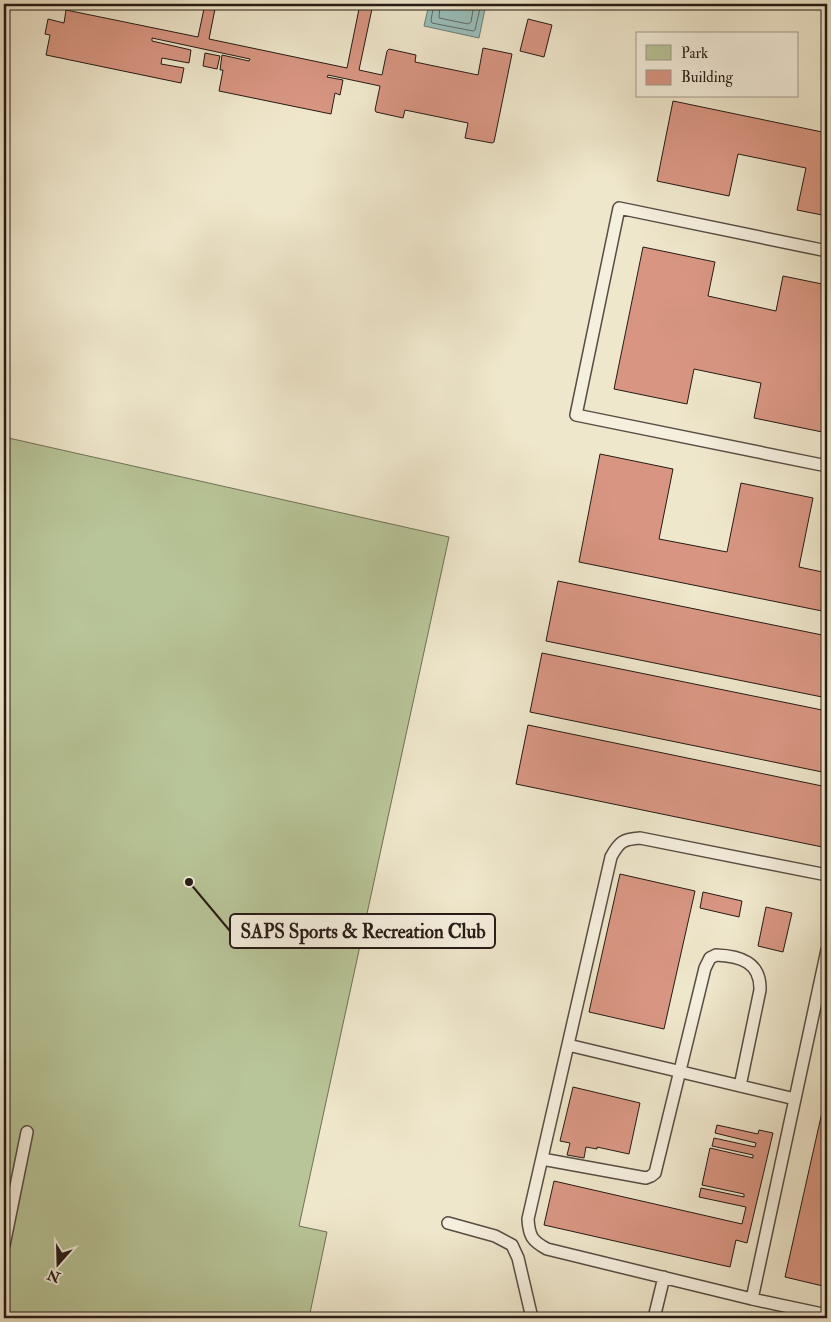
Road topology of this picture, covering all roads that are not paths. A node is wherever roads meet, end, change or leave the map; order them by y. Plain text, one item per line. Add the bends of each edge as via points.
1 (827, 250) edge
2 (827, 466) edge
3 (827, 875) edge
4 (827, 950) edge
5 (568, 1045) junction
6 (680, 1072) junction
7 (740, 1086) junction
8 (795, 1099) junction
9 (27, 1132) dead end
10 (542, 1159) junction
11 (448, 1223) dead end
12 (4, 1245) edge
13 (664, 1277) junction
14 (752, 1298) junction
15 (827, 1315) edge
16 (532, 1318) edge
17 (654, 1318) edge

1 - 2 lane via 619,208 576,414
3 - 5 lane via 640,838 627,839 617,846 611,857
4 - 8 lane
5 - 6 lane
5 - 10 lane
6 - 7 lane
6 - 7 lane via 705,968 710,958 724,955 752,965 760,980
6 - 10 lane via 657,1167 651,1176 646,1178
7 - 8 lane
8 - 14 lane
9 - 12 lane
10 - 13 lane via 528,1219 529,1232 536,1243 547,1249
11 - 16 lane via 494,1236 512,1245
13 - 14 lane
13 - 17 lane
14 - 15 lane

